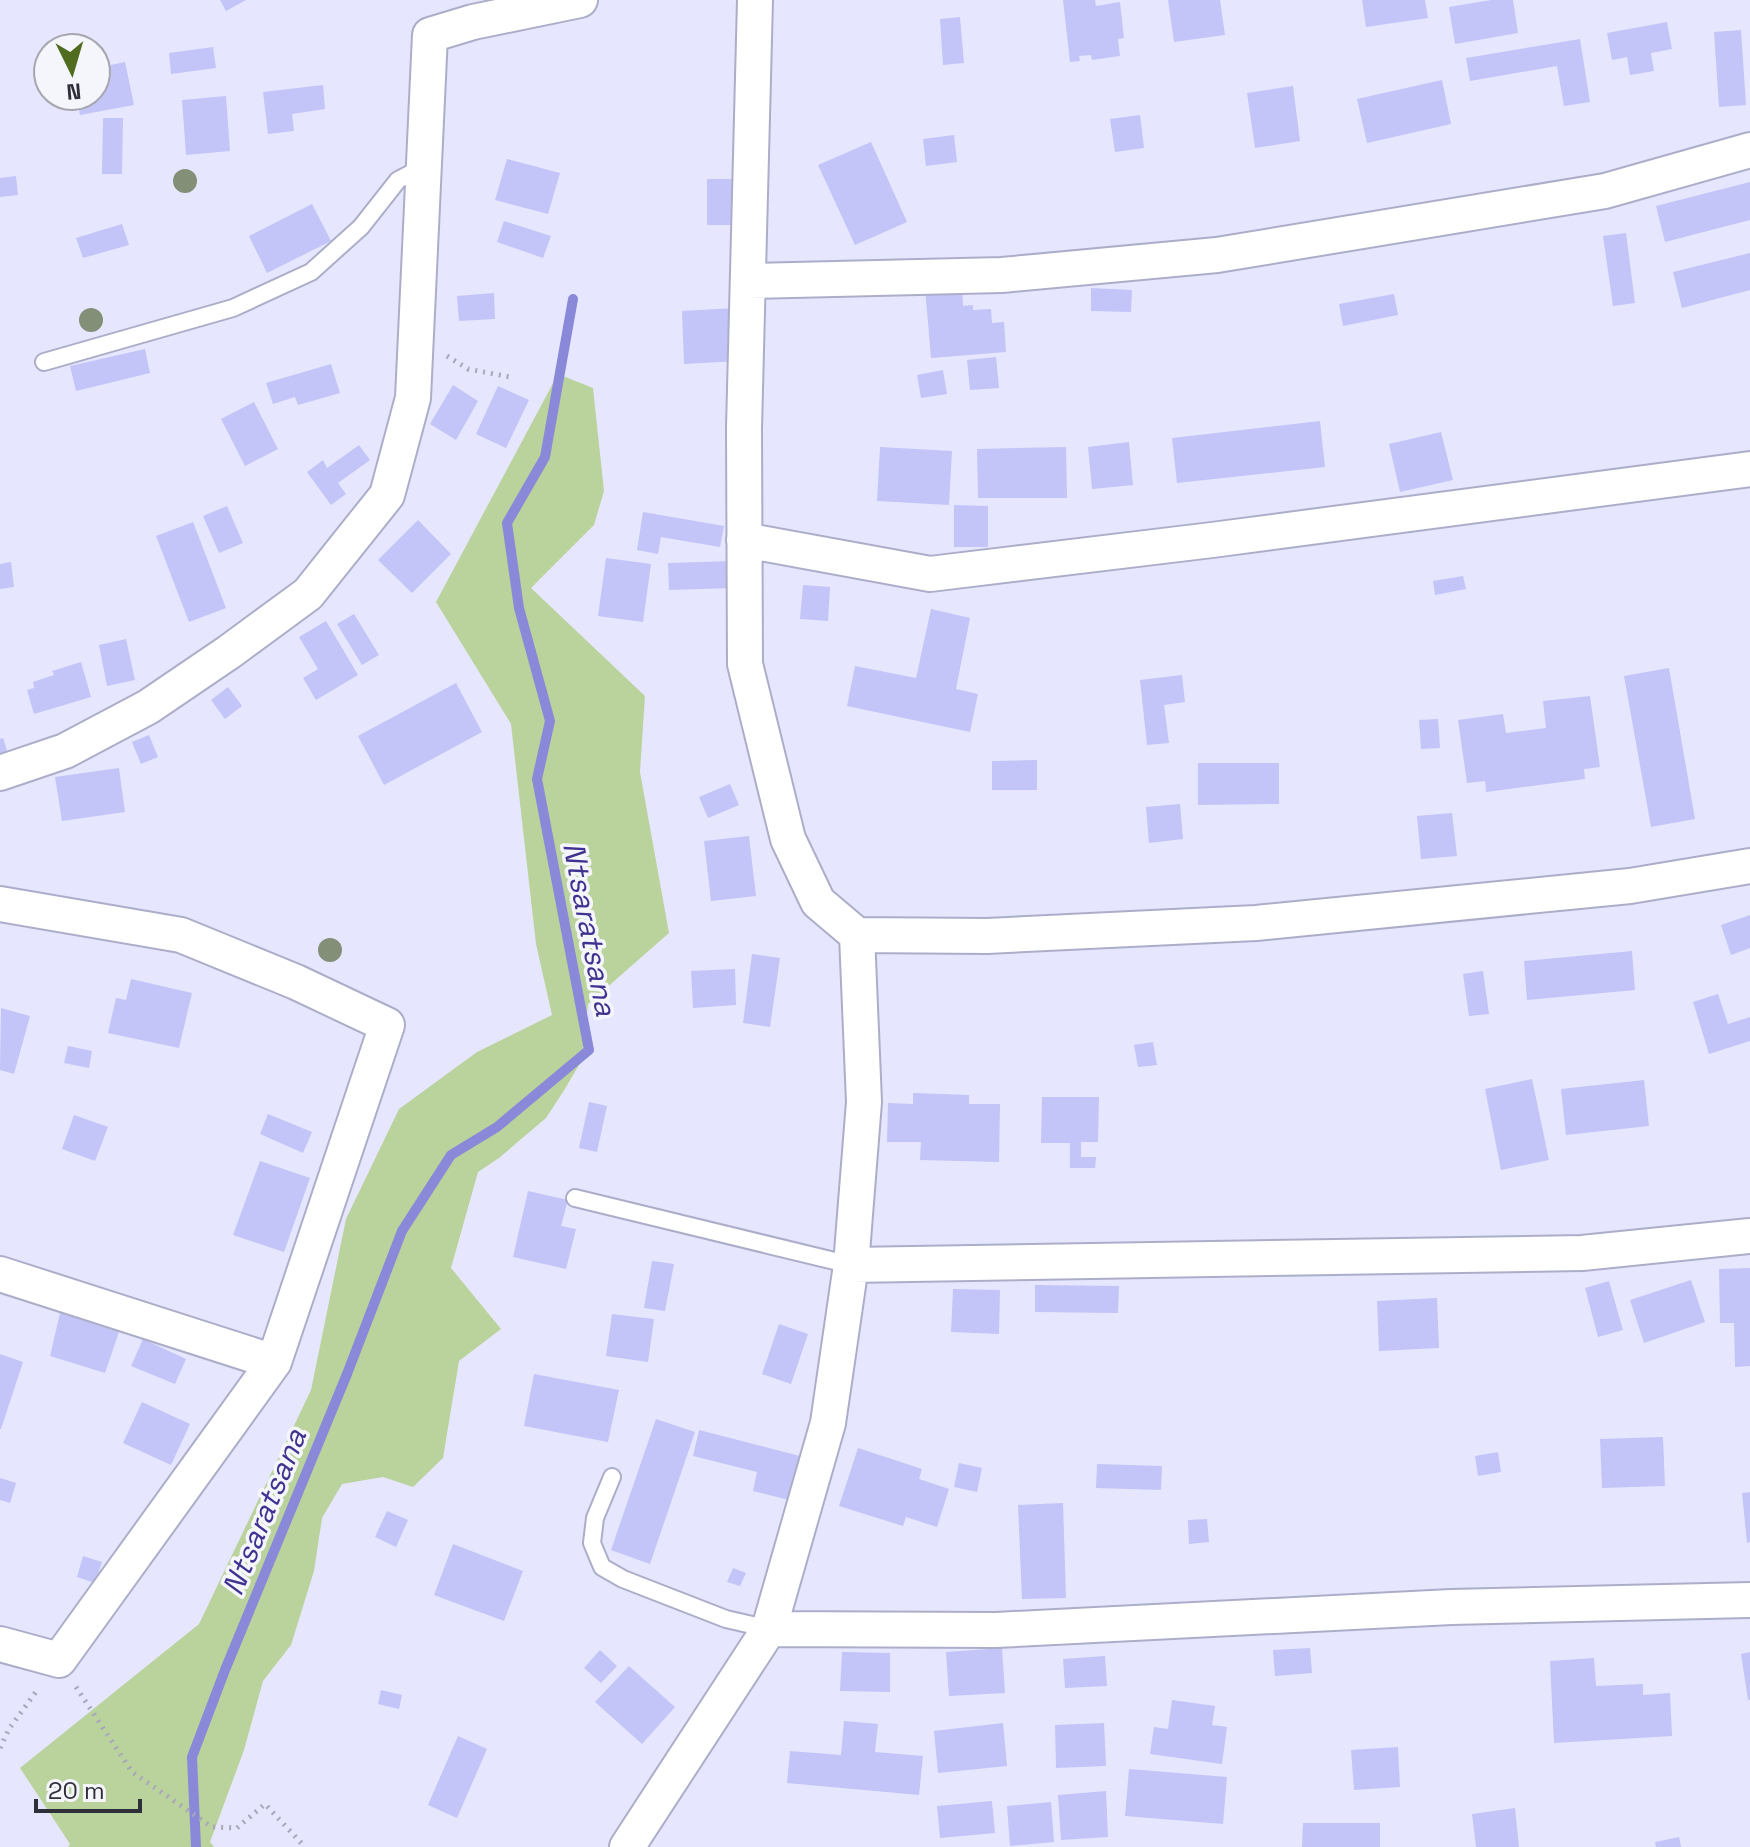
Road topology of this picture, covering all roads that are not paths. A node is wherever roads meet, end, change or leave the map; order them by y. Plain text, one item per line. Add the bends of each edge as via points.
1 (580, 0) edge
2 (755, 0) edge
3 (1750, 150) edge
4 (423, 167) junction
5 (748, 281) junction
6 (44, 362) dead end
7 (1750, 469) edge
8 (744, 540) junction
9 (0, 773) edge
10 (1750, 866) edge
11 (0, 904) edge
12 (857, 935) junction
13 (575, 1198) dead end
14 (1750, 1236) edge
15 (851, 1265) junction
16 (0, 1274) edge
17 (274, 1362) junction
18 (612, 1477) dead end
19 (1750, 1600) edge
20 (769, 1629) junction
21 (0, 1644) edge
22 (627, 1847) edge

1 - 4 street via 430,35
2 - 5 street
3 - 5 street via 1605,191 1217,255 1002,275
4 - 6 lane via 398,180 361,227 311,272 233,308
4 - 9 street via 413,398 387,495 308,594 148,707 65,751
5 - 8 street
7 - 8 street via 930,574
8 - 12 street via 745,664 788,839 818,902
10 - 12 street via 1630,886 1256,923 987,936
11 - 17 street via 181,935 387,1025
12 - 15 street via 864,1102
13 - 15 lane
14 - 15 street via 1582,1253
15 - 20 street via 828,1423
16 - 17 street
17 - 21 street via 59,1660
18 - 20 lane via 595,1518 592,1543 602,1567 726,1619
19 - 20 street via 1451,1607 996,1630
20 - 22 street

